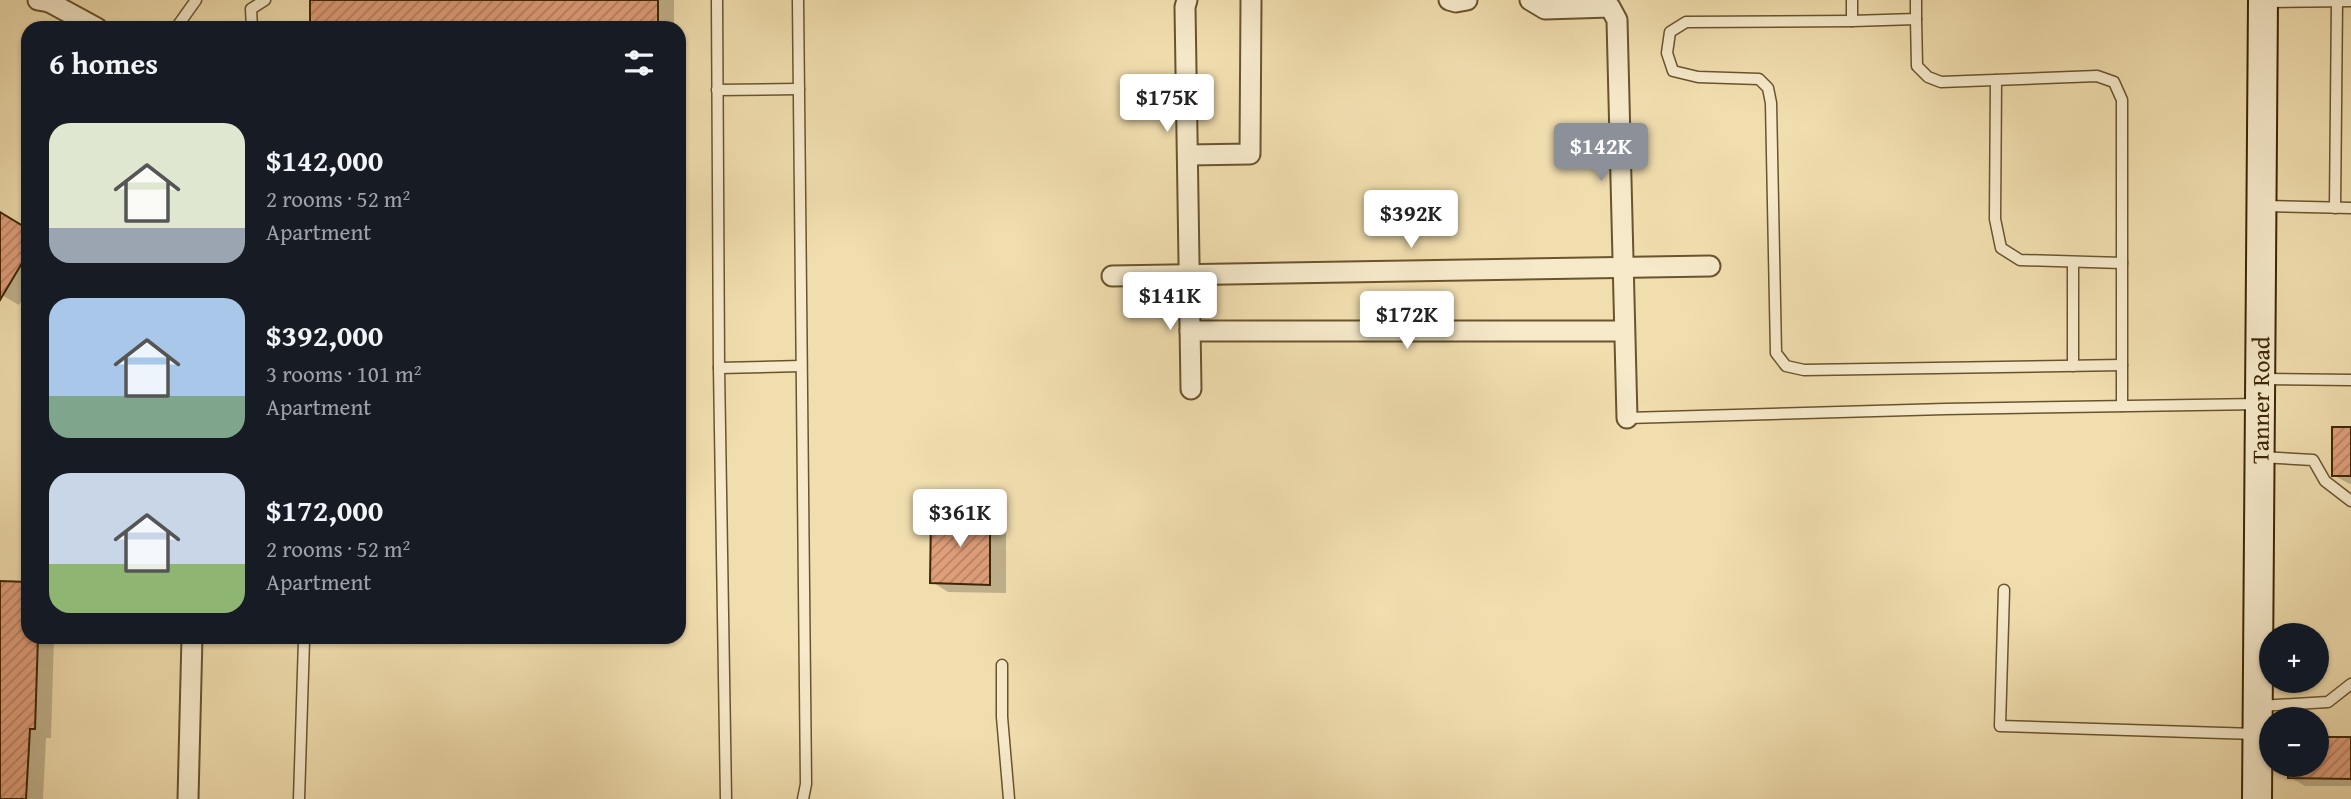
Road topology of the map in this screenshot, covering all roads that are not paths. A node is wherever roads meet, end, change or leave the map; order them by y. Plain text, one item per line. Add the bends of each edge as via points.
1 (38, 0) edge
2 (196, 0) edge
3 (265, 0) edge
4 (717, 0) edge
5 (798, 0) edge
6 (1187, 0) edge
7 (1251, 0) edge
8 (1448, 0) edge
9 (1467, 0) edge
10 (1530, 0) edge
11 (1852, 0) edge
12 (1916, 0) edge
13 (2263, 1) edge
14 (2337, 1) edge
15 (2351, 1) edge
16 (1916, 19) junction
17 (84, 21) edge
18 (181, 21) edge
19 (252, 21) edge
20 (1852, 21) junction
21 (1996, 80) junction
22 (799, 89) junction
23 (718, 90) junction
24 (1188, 155) junction
25 (2262, 206) junction
26 (2335, 208) junction
27 (2351, 208) edge
28 (2073, 262) junction
29 (2122, 263) junction
30 (1710, 266) dead end
31 (1623, 267) junction
32 (1190, 274) junction
33 (1112, 276) dead end
34 (1191, 331) junction
35 (1624, 331) junction
36 (2122, 365) junction
37 (802, 366) junction
38 (2073, 366) junction
39 (719, 368) junction
40 (2351, 380) edge
41 (1191, 388) dead end
42 (2260, 391) junction
43 (2122, 406) junction
44 (1627, 418) joint
45 (2260, 457) junction
46 (2351, 501) edge
47 (2004, 590) dead end
48 (192, 644) edge
49 (304, 644) edge
50 (1002, 664) dead end
51 (2351, 684) edge
52 (2258, 706) junction
53 (2258, 734) junction
54 (188, 799) edge
55 (299, 799) edge
56 (726, 799) edge
57 (803, 799) edge
58 (1009, 799) edge
59 (2257, 799) edge

1 - 17 street
2 - 18 lane
3 - 19 lane via 251,9
4 - 23 lane
5 - 22 lane
6 - 24 street
7 - 24 street via 1250,154
8 - 9 street
10 - 31 street via 1545,9 1610,7 1617,20
11 - 20 lane
12 - 16 lane
13 - 14 lane
13 - 25 main road, Tanner Road
14 - 15 lane
14 - 26 lane
16 - 20 lane
16 - 21 lane via 1917,66 1928,77 1941,82
20 - 38 lane via 1686,22 1670,32 1667,53 1673,71 1698,77 1759,79 1768,88 1776,353 1786,366 1804,370
21 - 28 lane via 1995,219 2001,248 2020,260
21 - 29 lane via 2096,76 2115,82 2122,100
22 - 23 lane
22 - 37 lane
23 - 39 lane
24 - 32 street
25 - 26 lane
25 - 42 main road, Tanner Road
26 - 27 lane
28 - 29 lane
28 - 38 lane
29 - 36 lane
30 - 31 street
31 - 32 street
31 - 35 street
32 - 33 street
32 - 34 street
34 - 35 street
34 - 41 street
35 - 44 street
36 - 38 lane
36 - 43 lane
37 - 39 lane
37 - 57 lane
39 - 56 lane
40 - 42 lane
42 - 43 lane
42 - 45 main road, Tanner Road
43 - 44 lane
45 - 46 lane via 2313,460 2325,481
45 - 52 main road, Tanner Road
47 - 53 lane via 2000,726
48 - 54 street
49 - 55 lane
50 - 58 lane
51 - 52 lane via 2328,702
52 - 53 main road, Tanner Road
53 - 59 main road, Tanner Road

